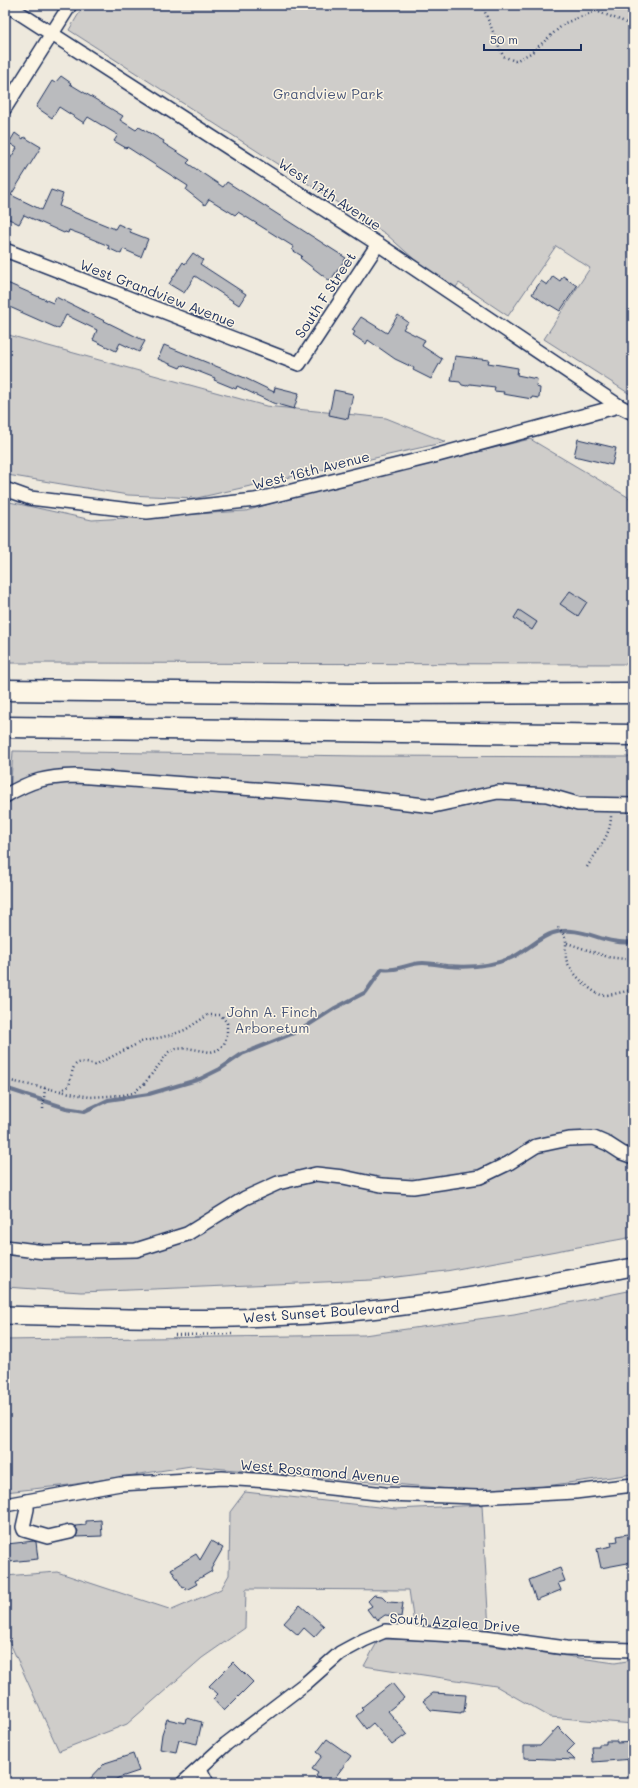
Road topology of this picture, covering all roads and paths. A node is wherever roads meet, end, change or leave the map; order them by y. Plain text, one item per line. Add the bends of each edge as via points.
1 (7, 5) edge
2 (70, 5) edge
3 (482, 5) edge
4 (633, 25) edge
5 (52, 33) junction
6 (5, 108) edge
7 (378, 244) junction
8 (5, 250) edge
9 (299, 364) joint
10 (619, 406) junction
11 (633, 413) edge
12 (5, 489) edge
13 (5, 690) edge
14 (633, 693) edge
15 (5, 727) edge
16 (633, 735) edge
17 (5, 796) edge
18 (633, 805) edge
19 (611, 821) dead end
20 (587, 867) dead end
21 (558, 927) dead end
22 (567, 944) junction
23 (633, 960) edge
24 (633, 990) edge
25 (5, 1080) edge
26 (45, 1088) junction
27 (61, 1090) junction
28 (43, 1109) dead end
29 (633, 1157) edge
30 (5, 1247) edge
31 (633, 1267) edge
32 (5, 1316) edge
33 (633, 1485) edge
34 (27, 1501) junction
35 (5, 1505) edge
36 (70, 1532) dead end
37 (633, 1650) edge
38 (200, 1768) junction
39 (183, 1783) edge
40 (207, 1783) edge

1 - 5 street, West 17th Avenue
2 - 5 street
3 - 4 path via 503,56 515,61 531,53 565,23 596,11
5 - 6 street
5 - 7 street, West 17th Avenue
7 - 9 street, South F Street
7 - 10 street, West 17th Avenue
8 - 9 street, West Grandview Avenue
10 - 11 street, West 17th Avenue
10 - 12 street, West 16th Avenue via 434,456 255,500 147,512 30,498
13 - 14 highway via 351,694
15 - 16 highway
17 - 18 street via 25,784 48,777 76,776 338,795 433,806 498,792 547,795 578,804
19 - 20 path via 604,842
21 - 22 path
22 - 23 path via 608,957
22 - 24 path via 566,959 576,975 588,987 602,995
25 - 26 path
26 - 27 path
26 - 28 path
27 - 27 path via 69,1086 73,1066 78,1062 95,1065 141,1042 171,1036 185,1030 208,1015 221,1015 227,1024 224,1044 218,1050 210,1052 187,1048 169,1052 134,1093 90,1097
29 - 30 street via 594,1138 569,1139 536,1146 480,1177 413,1187 381,1185 316,1174 278,1183 245,1198 187,1234 136,1250 44,1252
31 - 32 main road, West Sunset Boulevard via 453,1299 369,1310 251,1319
33 - 34 street, West Rosamond Avenue via 574,1492 478,1497 385,1494 222,1478 120,1484
34 - 35 street, West Rosamond Avenue
34 - 36 street via 24,1530 48,1537
37 - 38 street, South Azalea Drive via 566,1648 486,1637 385,1631 340,1653 306,1683 226,1744
38 - 39 street, South Azalea Drive
38 - 40 street

